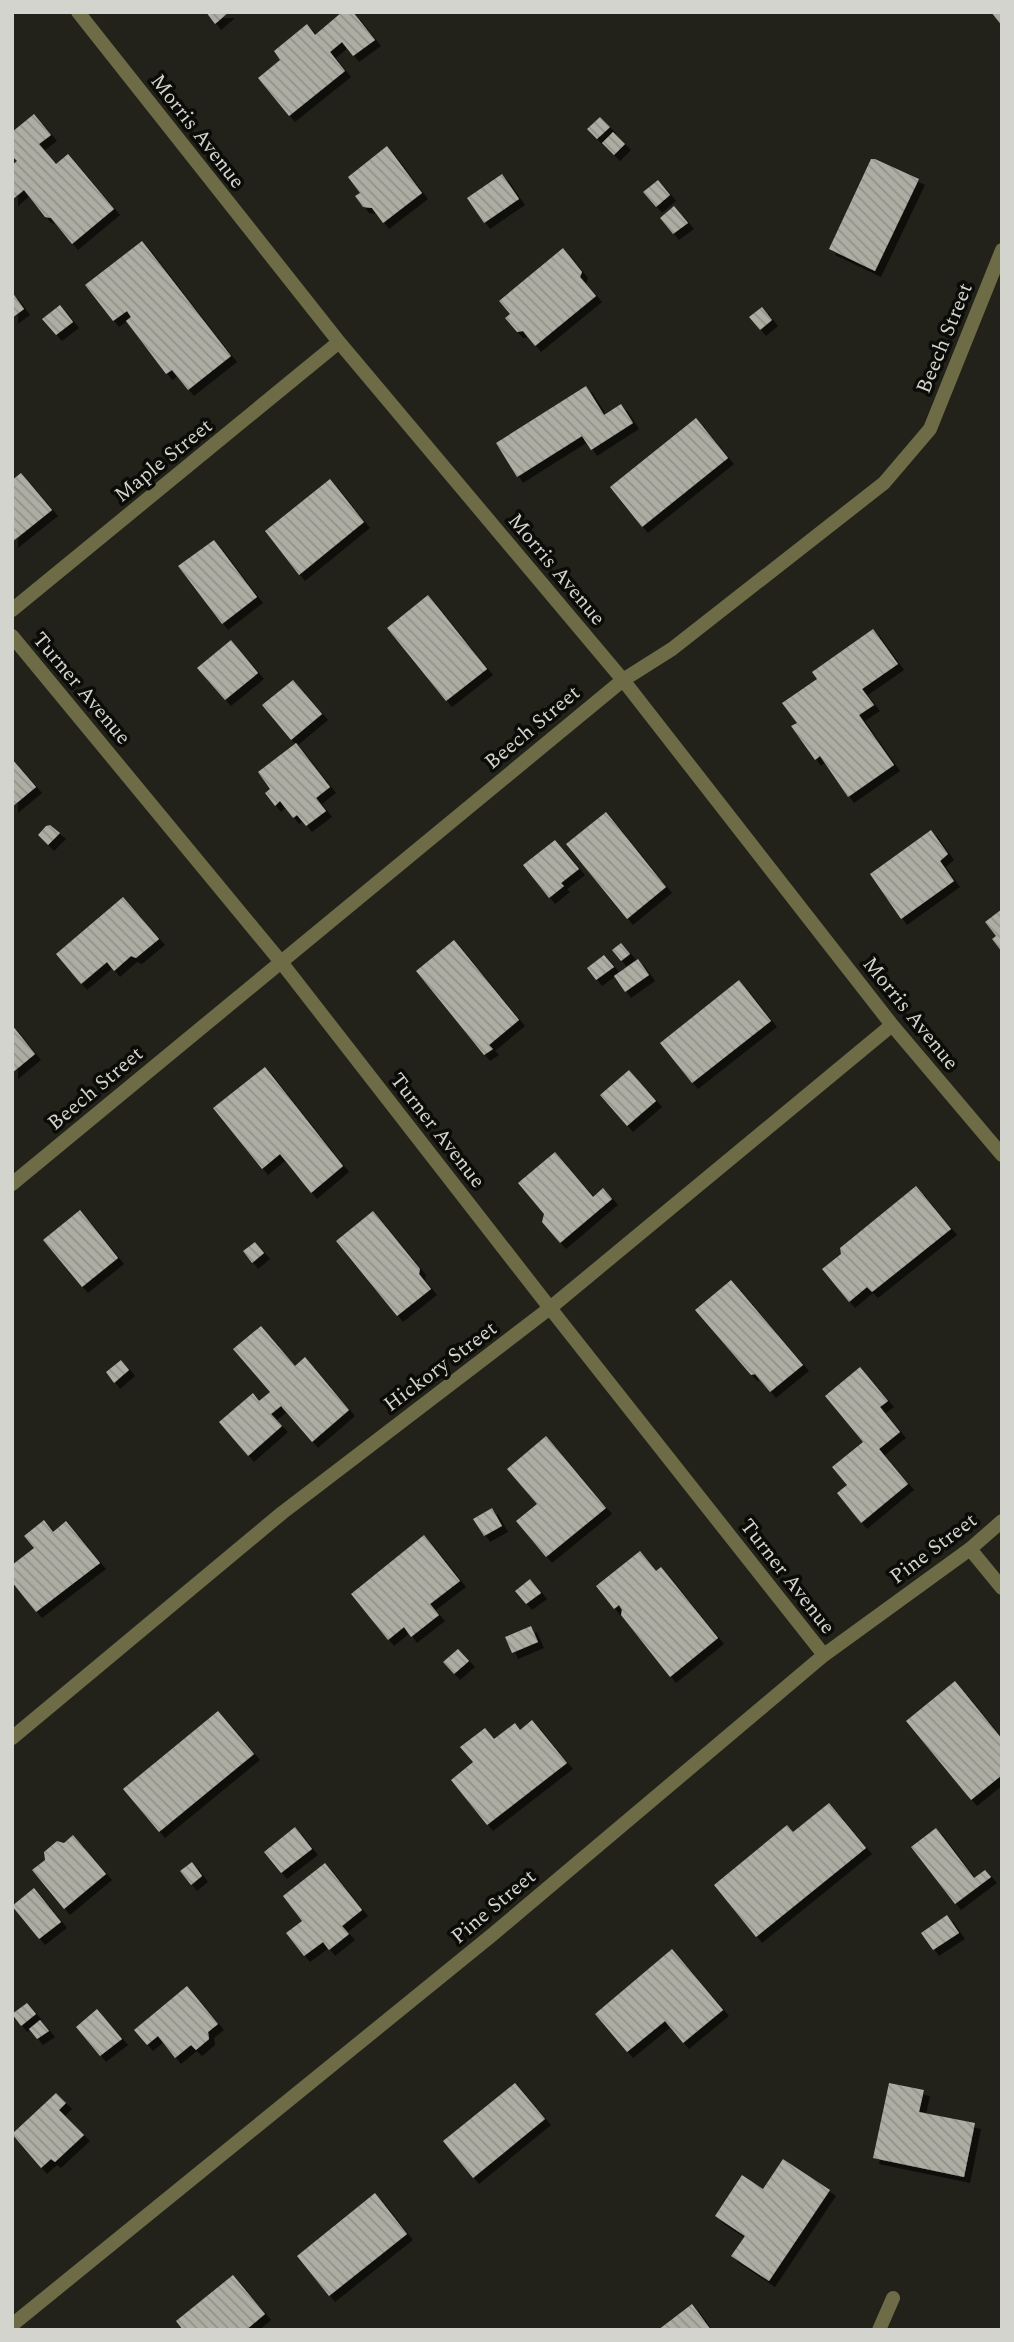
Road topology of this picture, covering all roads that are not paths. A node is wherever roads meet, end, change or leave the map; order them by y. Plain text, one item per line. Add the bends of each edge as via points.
1 (78, 12) edge
2 (1002, 250) edge
3 (340, 342) junction
4 (12, 610) edge
5 (12, 636) edge
6 (623, 680) junction
7 (281, 962) junction
8 (892, 1025) junction
9 (1002, 1155) edge
10 (12, 1184) edge
11 (550, 1308) junction
12 (1002, 1521) edge
13 (970, 1549) junction
14 (1002, 1588) edge
15 (824, 1655) junction
16 (12, 1738) edge
17 (893, 2298) dead end
18 (12, 2325) edge
19 (879, 2330) edge

1 - 3 street, Morris Avenue
2 - 6 street, Beech Street via 930,429 884,483 672,649
3 - 4 street, Maple Street
3 - 6 street, Morris Avenue
5 - 7 street, Turner Avenue
6 - 7 street, Beech Street
6 - 8 street, Morris Avenue
7 - 10 street, Beech Street
7 - 11 street, Turner Avenue
8 - 9 street, Morris Avenue
8 - 11 street, Hickory Street
11 - 15 street, Turner Avenue
11 - 16 street, Hickory Street via 282,1513
12 - 13 street, Pine Street
13 - 14 street
13 - 15 street, Pine Street
15 - 18 street, Pine Street via 492,1935
17 - 19 street

